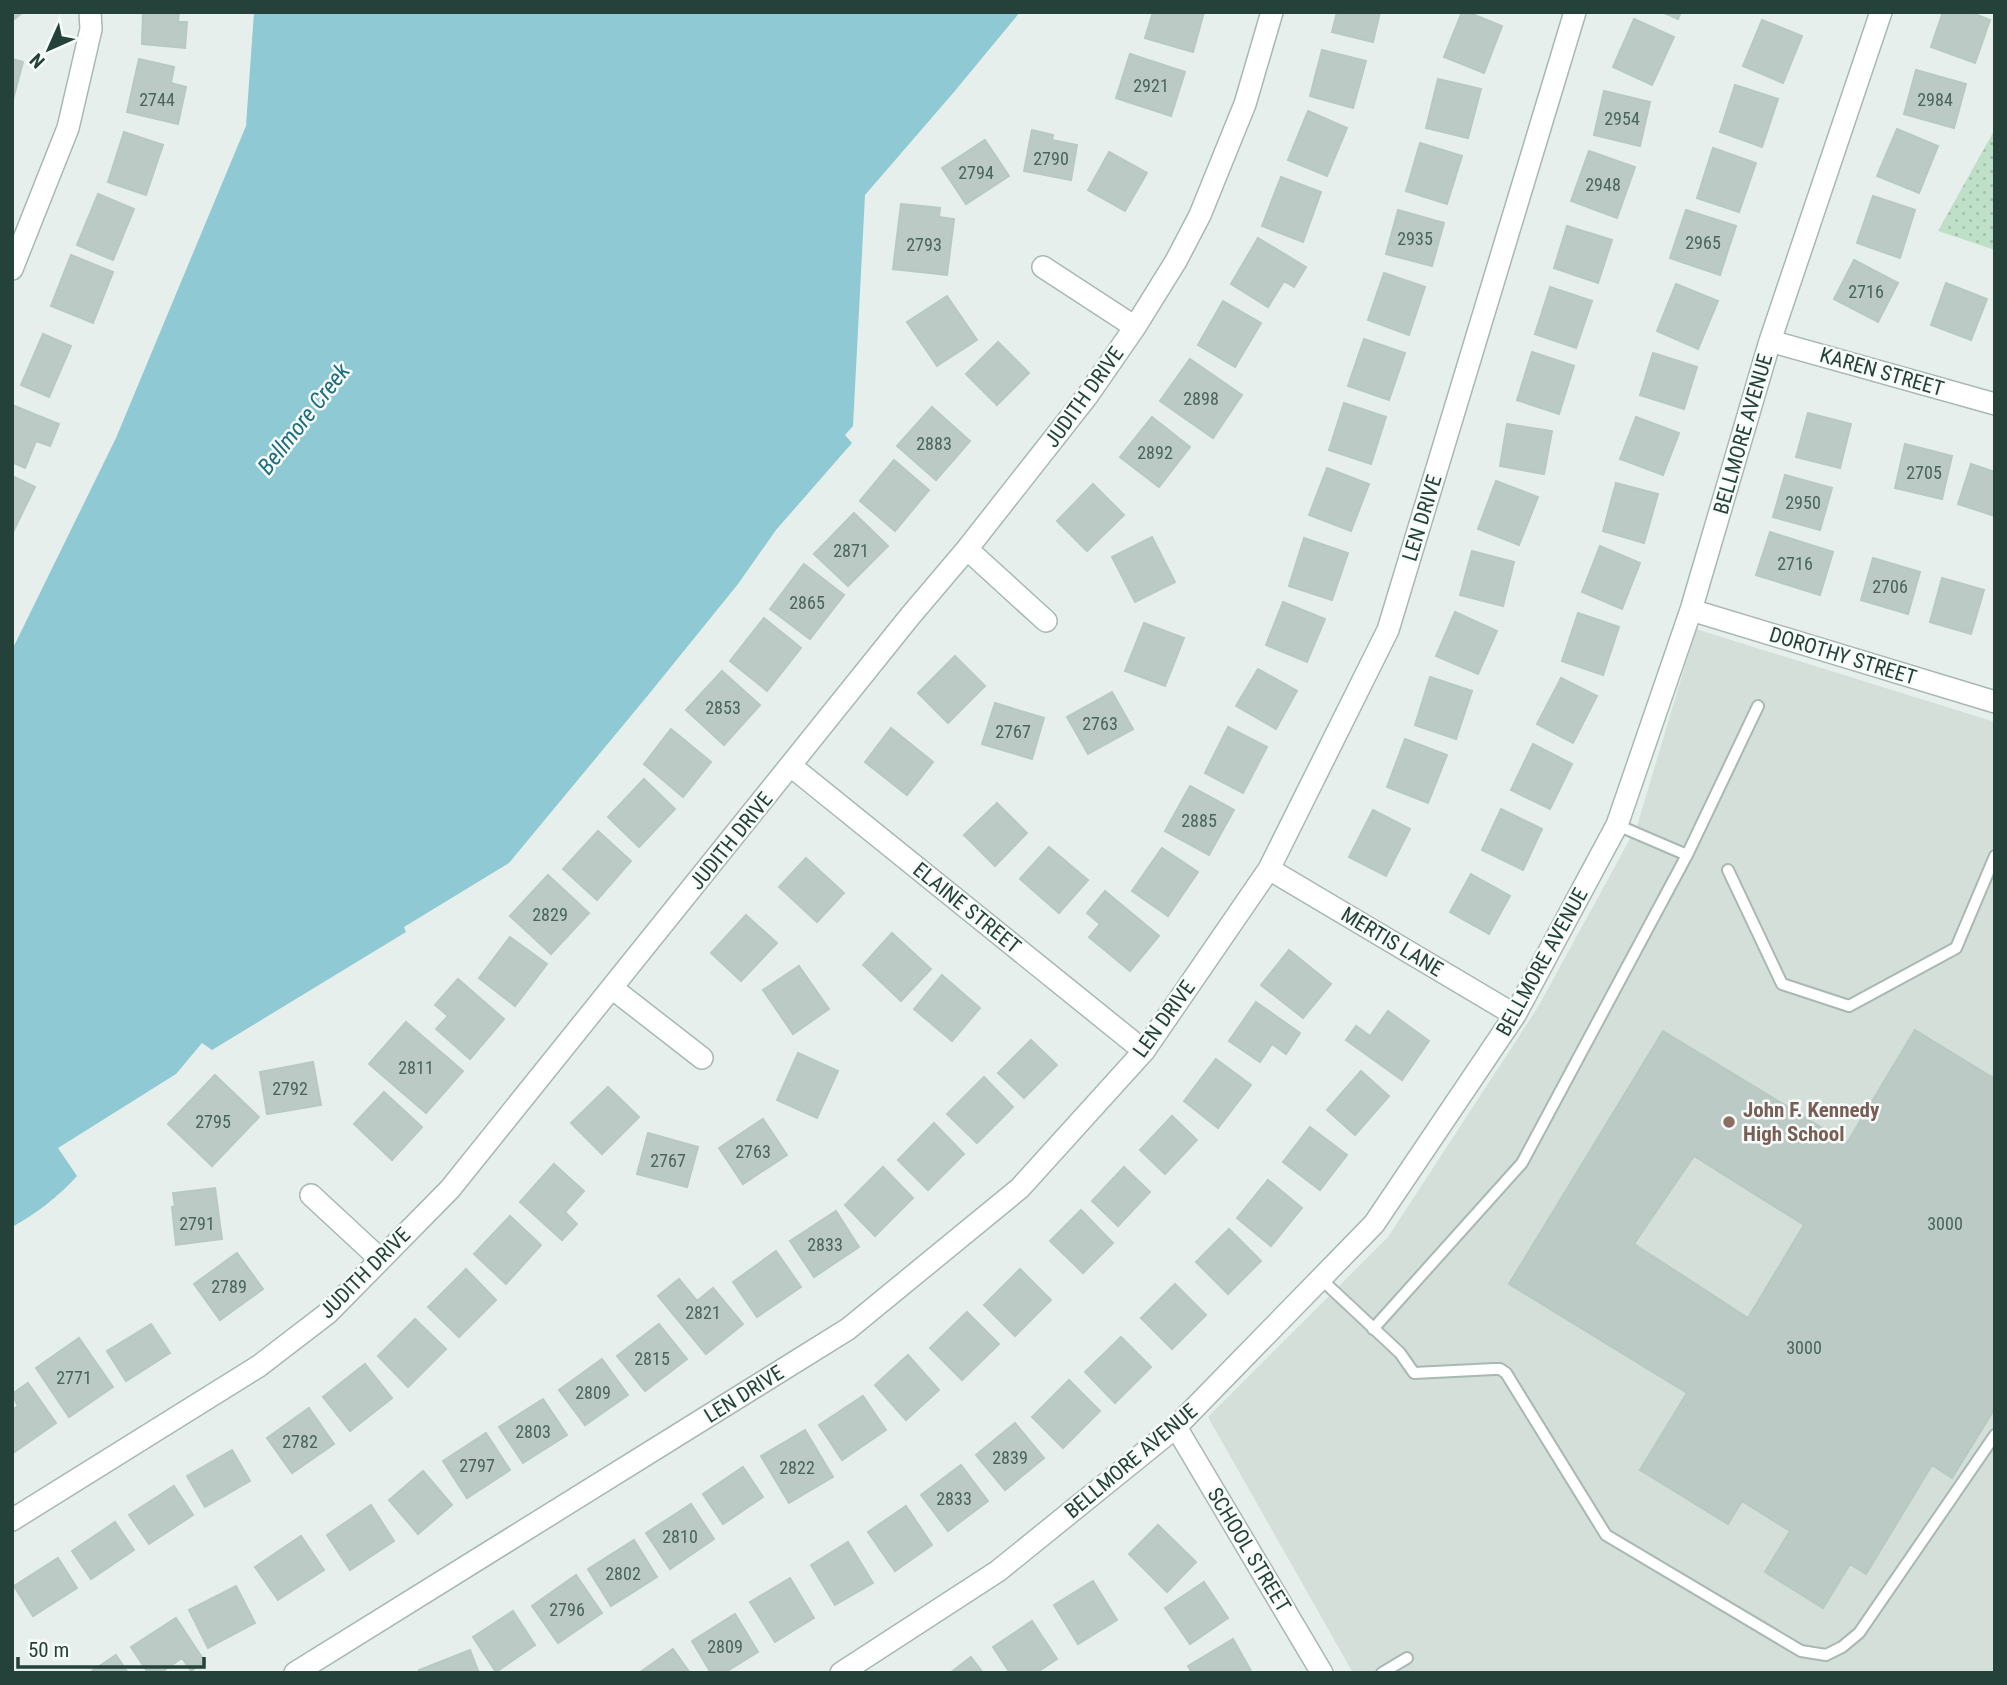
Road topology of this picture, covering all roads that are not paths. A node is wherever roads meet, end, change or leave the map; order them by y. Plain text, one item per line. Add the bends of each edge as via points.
1 (90, 12) edge
2 (1272, 12) edge
3 (1575, 12) edge
4 (1881, 12) edge
5 (1043, 267) dead end
6 (12, 269) edge
7 (1135, 327) junction
8 (1770, 341) junction
9 (1995, 404) edge
10 (967, 549) junction
11 (1692, 610) junction
12 (1046, 621) dead end
13 (1995, 702) edge
14 (1758, 706) dead end
15 (790, 766) junction
16 (1617, 825) junction
17 (1687, 855) junction
18 (1995, 856) edge
19 (1269, 869) junction
20 (1728, 870) dead end
21 (612, 988) junction
22 (1515, 1015) junction
23 (1144, 1051) junction
24 (702, 1058) dead end
25 (311, 1195) dead end
26 (380, 1259) junction
27 (1321, 1279) junction
28 (1373, 1329) junction
29 (1177, 1427) junction
30 (1995, 1435) edge
31 (12, 1520) edge
32 (1406, 1658) dead end
33 (295, 1673) edge
34 (841, 1673) edge
35 (1322, 1673) edge
36 (1382, 1673) edge

1 - 6 street via 91,29 68,128
2 - 7 street, JUDITH DRIVE via 1245,104 1200,215
3 - 19 street, LEN DRIVE via 1388,630
4 - 8 street, BELLMORE AVENUE
5 - 7 street
7 - 10 street, JUDITH DRIVE via 1088,395
8 - 9 street, KAREN STREET
8 - 11 street, BELLMORE AVENUE
10 - 12 street
10 - 15 street, JUDITH DRIVE
11 - 13 street, DOROTHY STREET
11 - 16 street, BELLMORE AVENUE
14 - 17 lane
15 - 21 street, JUDITH DRIVE
15 - 23 street, ELAINE STREET
16 - 17 lane
16 - 22 street, BELLMORE AVENUE
17 - 28 lane via 1522,1163
18 - 20 lane via 1956,948 1849,1006 1782,984
19 - 22 street, MERTIS LANE
19 - 23 street, LEN DRIVE
21 - 24 street
21 - 26 street, JUDITH DRIVE via 450,1189
22 - 27 street, BELLMORE AVENUE via 1374,1224
23 - 33 street, LEN DRIVE via 1020,1188 848,1329
25 - 26 street
26 - 31 street, JUDITH DRIVE via 328,1313 259,1366
27 - 28 lane
27 - 29 street, BELLMORE AVENUE
28 - 30 lane via 1414,1373 1494,1368 1506,1373 1606,1535 1801,1651 1826,1655 1858,1633
29 - 34 street, BELLMORE AVENUE via 998,1571
29 - 35 street, SCHOOL STREET
32 - 36 lane

